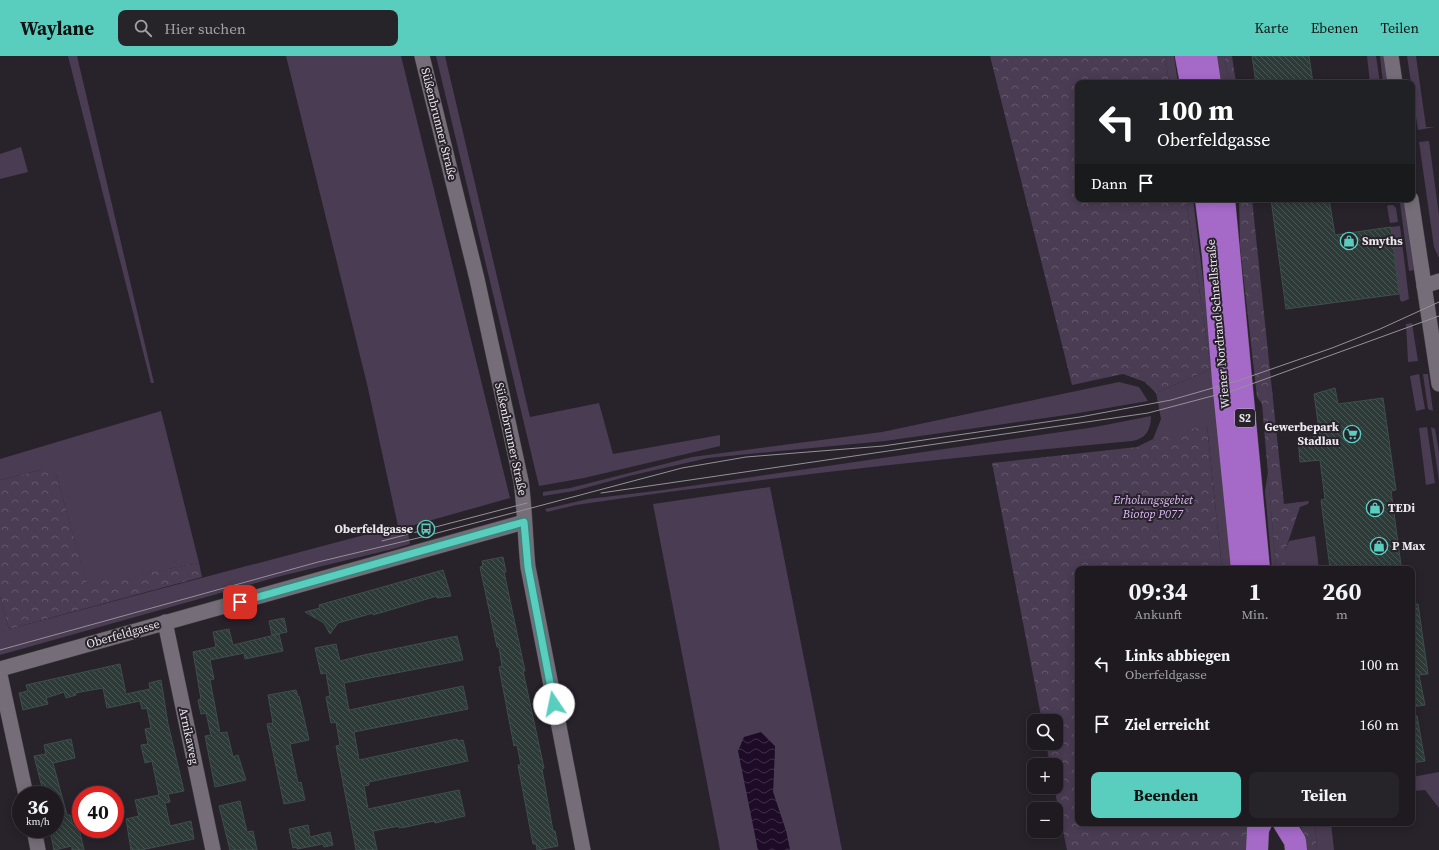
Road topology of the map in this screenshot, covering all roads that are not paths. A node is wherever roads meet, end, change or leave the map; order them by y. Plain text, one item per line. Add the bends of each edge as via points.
1 (422, 56) edge
2 (1186, 56) edge
3 (1206, 56) edge
4 (1391, 56) edge
5 (1190, 80) edge
6 (1210, 80) edge
7 (1395, 80) edge
8 (1206, 202) edge
9 (1224, 202) edge
10 (1411, 202) edge
11 (1439, 281) edge
12 (1424, 286) junction
13 (1439, 384) edge
14 (524, 522) junction
15 (1242, 566) edge
16 (1259, 566) edge
17 (165, 622) junction
18 (0, 669) edge
19 (0, 675) edge
20 (24, 786) edge
21 (1260, 826) edge
22 (1267, 826) edge
23 (1284, 826) edge
24 (1286, 826) edge
25 (36, 838) edge
26 (38, 850) edge
27 (213, 850) edge
28 (582, 850) edge
29 (1257, 850) edge
30 (1270, 850) edge
31 (1286, 850) edge
32 (1296, 850) edge

1 - 14 street, Süßenbrunner Straße via 477,279 508,420 521,481
2 - 5 highway
3 - 6 highway
4 - 7 street
8 - 15 highway, Wiener Nordrand Schnellstraße / S2
9 - 16 highway, Wiener Nordrand Schnellstraße / S2
10 - 12 street
11 - 12 street
12 - 13 street
14 - 17 street, Oberfeldgasse
14 - 28 street, Süßenbrunner Straße via 528,567
17 - 18 street, Oberfeldgasse
17 - 27 street, Arnikaweg
19 - 20 street
21 - 29 highway
22 - 30 highway
23 - 31 highway
24 - 32 highway via 1295,841
25 - 26 street

